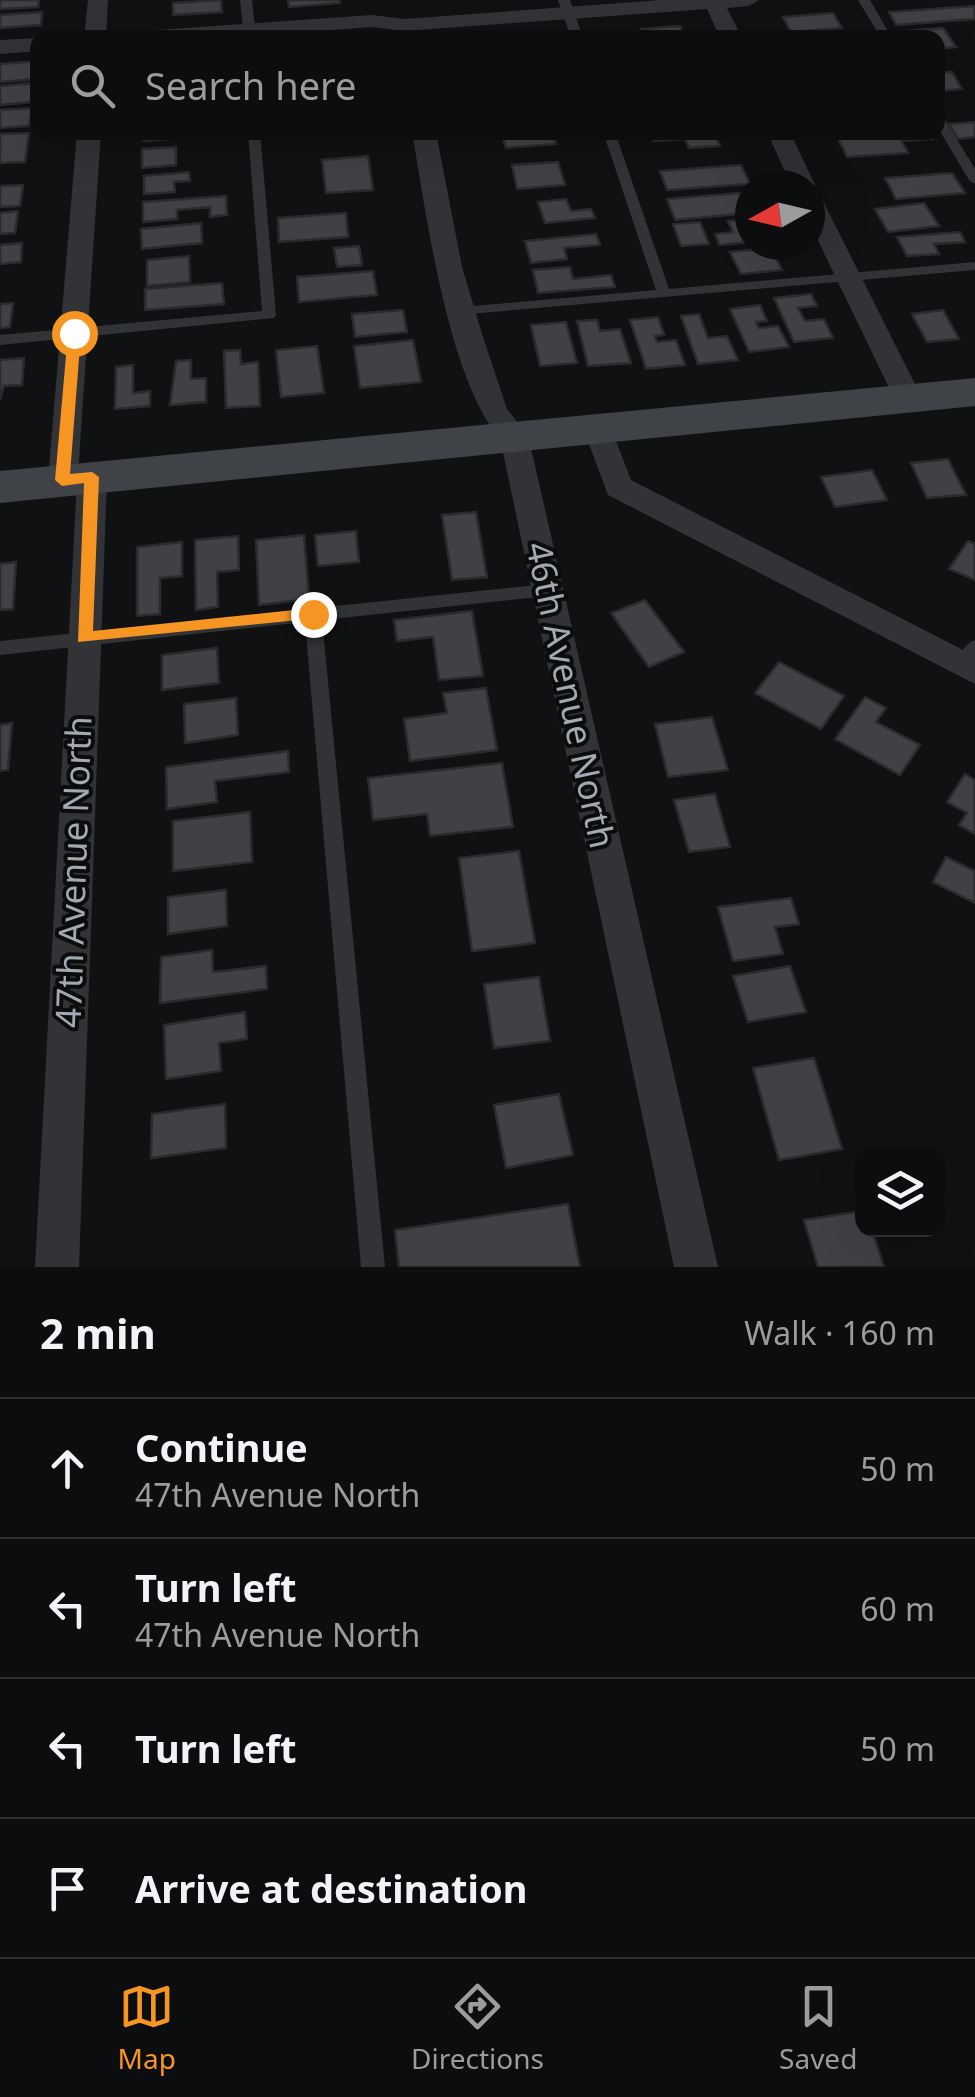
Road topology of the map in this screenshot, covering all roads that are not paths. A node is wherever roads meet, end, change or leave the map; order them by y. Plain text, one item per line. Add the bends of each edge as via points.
1 (98, 0) edge
2 (246, 0) edge
3 (399, 0) edge
4 (750, 0) edge
5 (864, 0) edge
6 (713, 1) edge
7 (566, 7) edge
8 (96, 30) edge
9 (249, 30) edge
10 (280, 30) edge
11 (402, 30) edge
12 (405, 30) edge
13 (412, 30) edge
14 (727, 30) edge
15 (883, 30) edge
16 (30, 45) edge
17 (0, 47) edge
18 (945, 130) edge
19 (87, 140) edge
20 (255, 140) edge
21 (425, 140) edge
22 (612, 140) edge
23 (782, 140) edge
24 (796, 170) edge
25 (975, 180) edge
26 (825, 230) edge
27 (975, 266) edge
28 (848, 278) junction
29 (664, 294) junction
30 (462, 312) junction
31 (74, 333) junction
32 (0, 340) edge
33 (975, 392) edge
34 (908, 398) junction
35 (596, 428) junction
36 (514, 436) junction
37 (77, 479) junction
38 (0, 487) edge
39 (547, 590) junction
40 (313, 614) junction
41 (84, 638) junction
42 (0, 648) edge
43 (971, 661) edge
44 (57, 1267) edge
45 (373, 1267) edge
46 (696, 1267) edge

1 - 8 street
2 - 9 lane
3 - 12 street
4 - 6 street
5 - 15 lane
6 - 7 street
6 - 14 street
7 - 13 street
10 - 11 street via 372,21
16 - 17 street
18 - 25 lane
19 - 31 street, 47th Avenue North
20 - 31 lane via 269,315
21 - 30 street, 46th Avenue North
22 - 29 lane
23 - 24 street
26 - 28 street
27 - 28 lane
28 - 29 lane
28 - 34 street
29 - 30 lane
30 - 36 street, 46th Avenue North via 494,413
31 - 32 lane
31 - 37 street, 47th Avenue North
33 - 34 main road
34 - 35 main road
35 - 36 main road
35 - 43 street via 618,487
36 - 37 main road
36 - 39 street, 46th Avenue North
37 - 38 main road
37 - 41 street, 47th Avenue North
39 - 40 lane
39 - 46 street, 46th Avenue North
40 - 41 lane
40 - 45 lane
41 - 42 lane
41 - 44 street, 47th Avenue North

